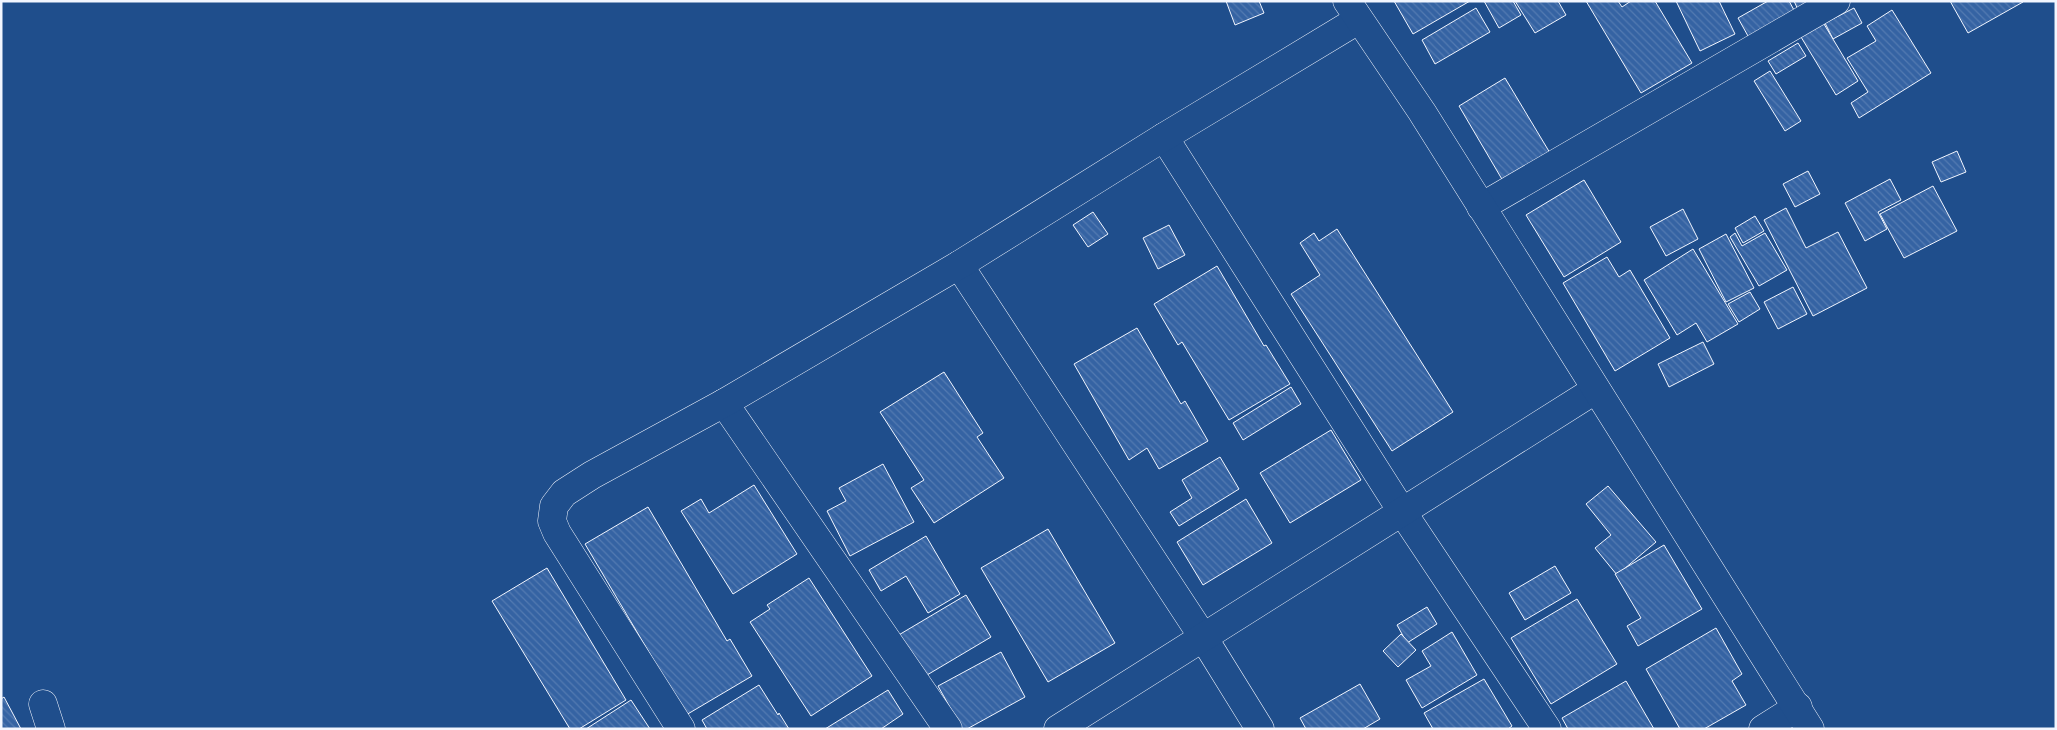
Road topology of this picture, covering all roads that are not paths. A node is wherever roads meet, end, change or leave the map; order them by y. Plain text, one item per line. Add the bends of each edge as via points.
1 (1836, 1) edge
2 (1352, 11) edge
3 (1164, 137) junction
4 (1481, 207) junction
5 (960, 265) junction
6 (1595, 390) junction
7 (724, 403) junction
8 (1404, 513) junction
9 (1202, 637) junction
10 (43, 704) dead end
11 (1804, 718) edge
12 (51, 729) edge
13 (681, 729) edge
14 (948, 729) edge
15 (1058, 729) edge
16 (1260, 729) edge
17 (1547, 729) edge
18 (1763, 729) edge

1 - 4 street
2 - 3 street
2 - 4 street via 1422,112
3 - 5 street
3 - 8 street
4 - 6 street
5 - 7 street
5 - 9 street
6 - 8 street
6 - 11 street
7 - 13 street via 564,492 554,506 552,521
7 - 14 street
8 - 9 street
8 - 17 street
9 - 15 street
9 - 16 street
10 - 12 street
11 - 18 street

